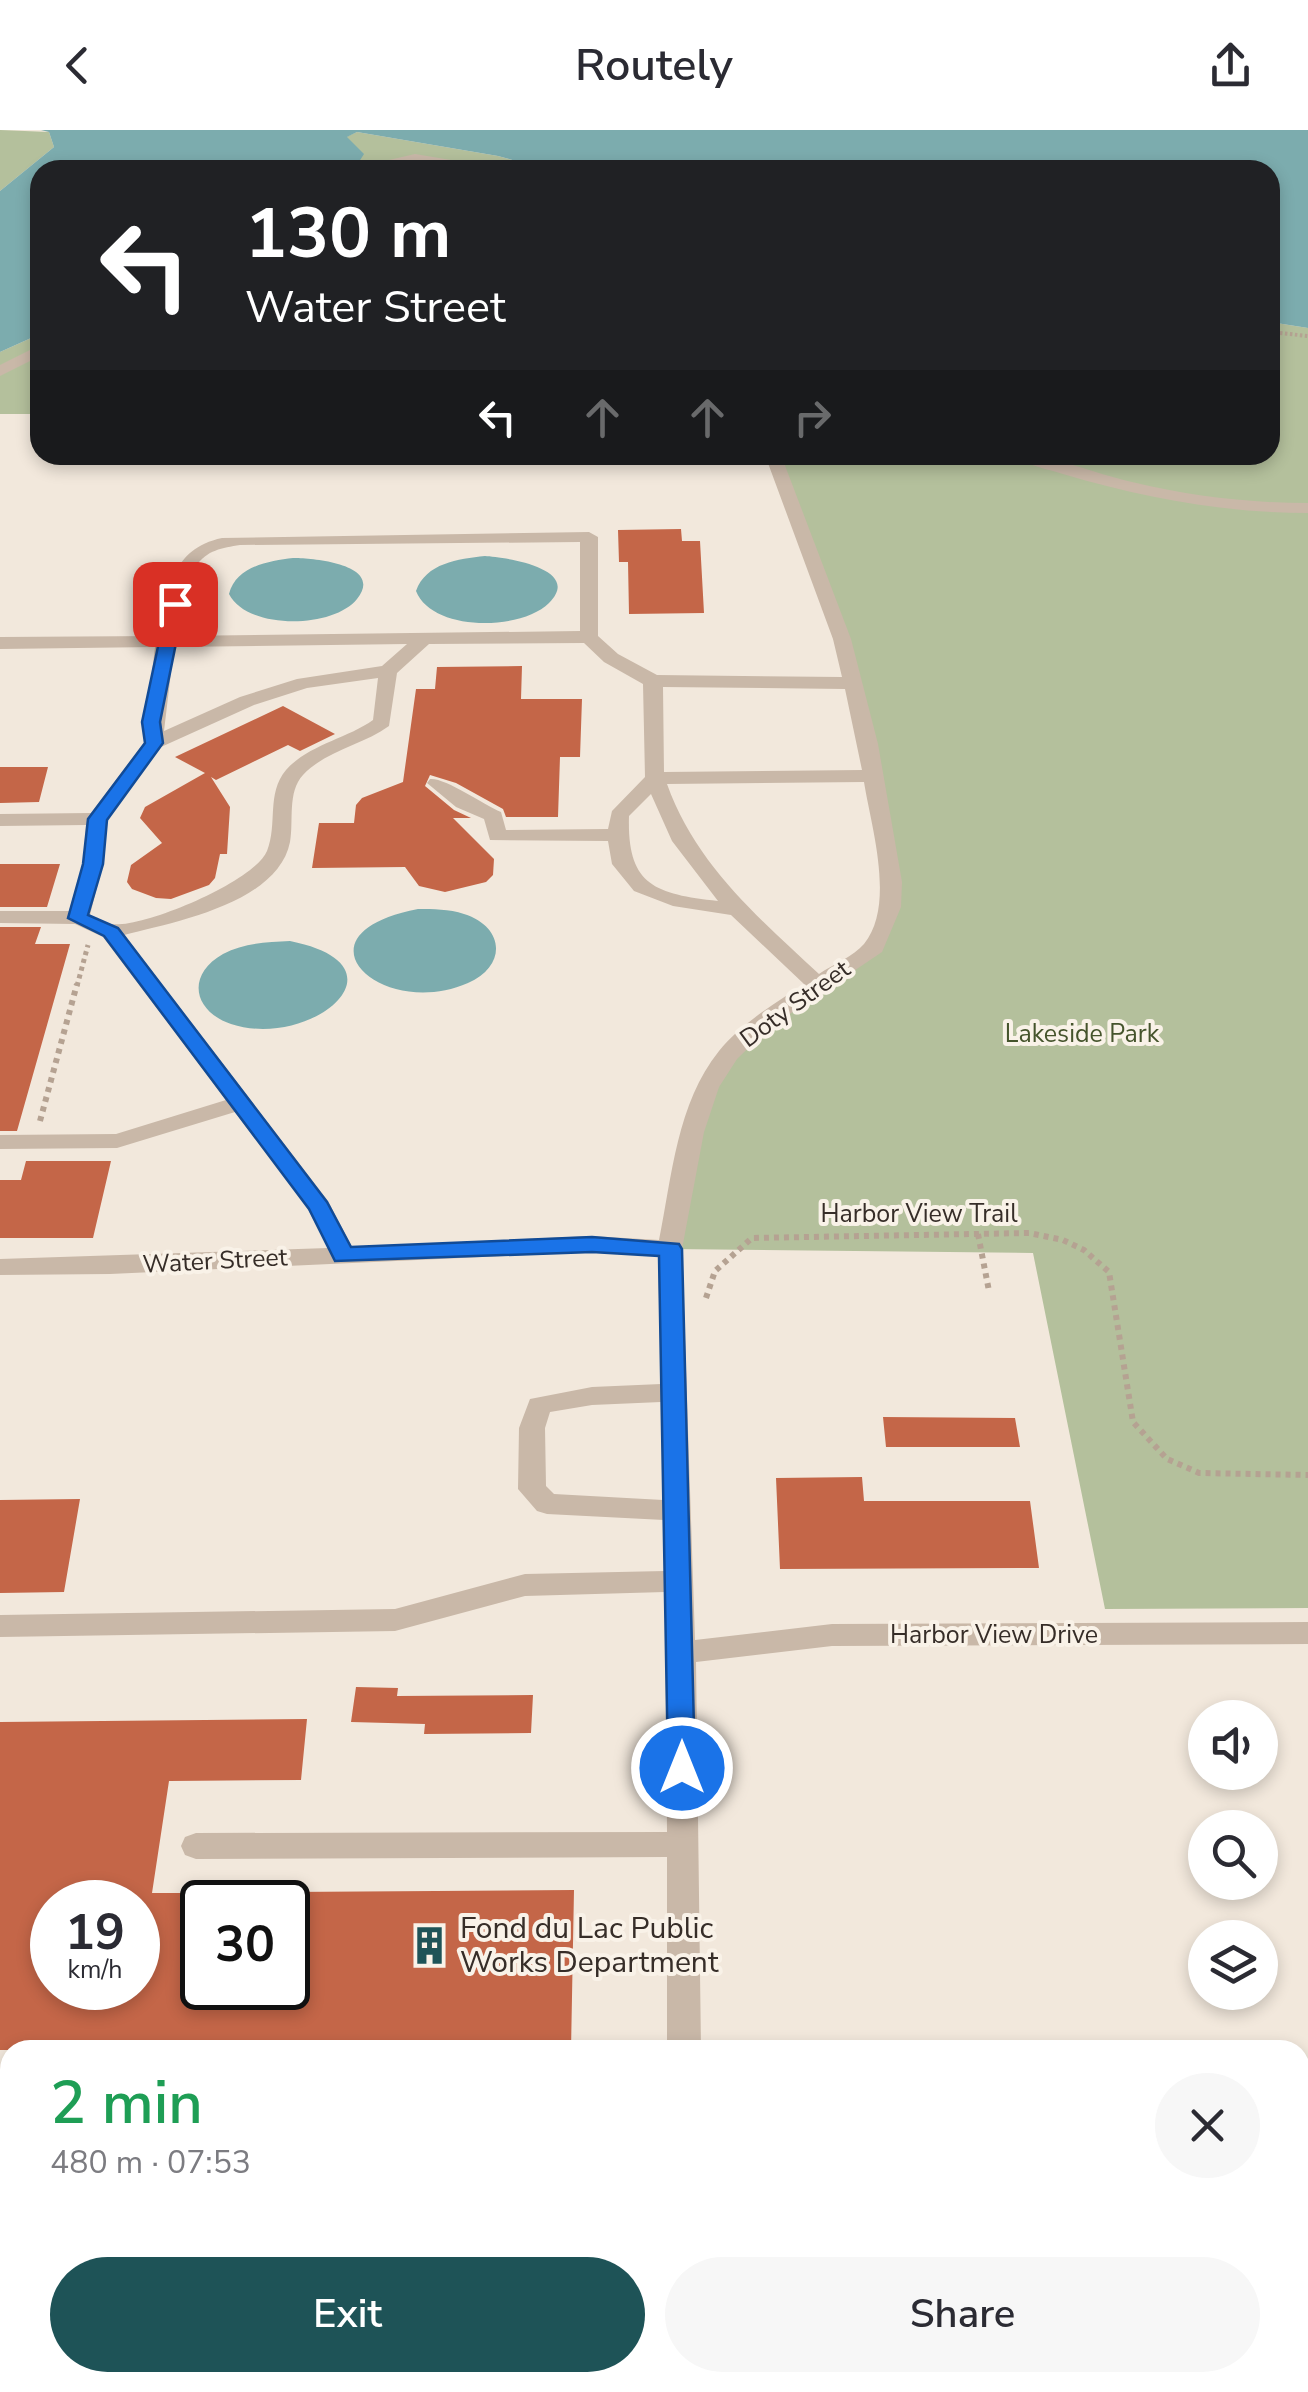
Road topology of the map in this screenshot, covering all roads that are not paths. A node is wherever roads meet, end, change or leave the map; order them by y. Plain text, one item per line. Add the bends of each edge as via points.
1 (30, 355) edge
2 (0, 371) edge
3 (777, 465) edge
4 (1052, 465) edge
5 (1308, 508) edge
6 (588, 637) junction
7 (424, 639) junction
8 (166, 642) junction
9 (0, 643) edge
10 (388, 671) junction
11 (653, 681) junction
12 (853, 683) junction
13 (154, 743) junction
14 (873, 776) junction
15 (655, 778) junction
16 (437, 784) dead end
17 (98, 819) junction
18 (0, 820) edge
19 (620, 835) junction
20 (738, 909) junction
21 (0, 917) edge
22 (94, 925) junction
23 (816, 984) junction
24 (242, 1102) junction
25 (0, 1142) edge
26 (670, 1249) junction
27 (344, 1255) junction
28 (0, 1266) edge
29 (674, 1392) junction
30 (677, 1511) junction
31 (678, 1580) junction
32 (0, 1626) edge
33 (1308, 1633) edge
34 (680, 1654) junction
35 (682, 1844) junction
36 (196, 1846) dead end
37 (684, 2040) edge

1 - 2 street
3 - 12 street, Doty Street via 828,596
4 - 5 street via 1160,494
6 - 7 street
6 - 8 street via 590,536 214,545 184,567
6 - 11 street
7 - 8 street
7 - 10 street
8 - 9 street
8 - 13 street via 151,722
10 - 13 street via 304,683
10 - 22 street via 382,722 288,780 276,855 260,874 232,893
11 - 12 street
11 - 15 street
12 - 14 street, Doty Street
13 - 17 street
14 - 15 street
14 - 23 street, Doty Street via 890,907 874,947
15 - 19 street via 619,815
15 - 20 street via 694,861
16 - 19 street via 494,816 497,836
17 - 18 street
17 - 22 street
19 - 20 street via 621,863 635,881 660,895
20 - 23 street
21 - 22 street
22 - 24 street
23 - 26 street, Doty Street via 728,1054 707,1087
24 - 25 street via 117,1141
24 - 27 street via 319,1207
26 - 27 street, Water Street via 592,1244
26 - 29 street, Doty Street
27 - 28 street, Water Street
29 - 30 street, Doty Street
29 - 30 street via 540,1406 532,1428 532,1488 547,1504
30 - 31 street, Doty Street
31 - 32 street via 525,1586 395,1620
31 - 34 street, Doty Street
33 - 34 street, Harbor View Drive via 832,1635
34 - 35 street, Doty Street
35 - 36 street
35 - 37 street, Doty Street

